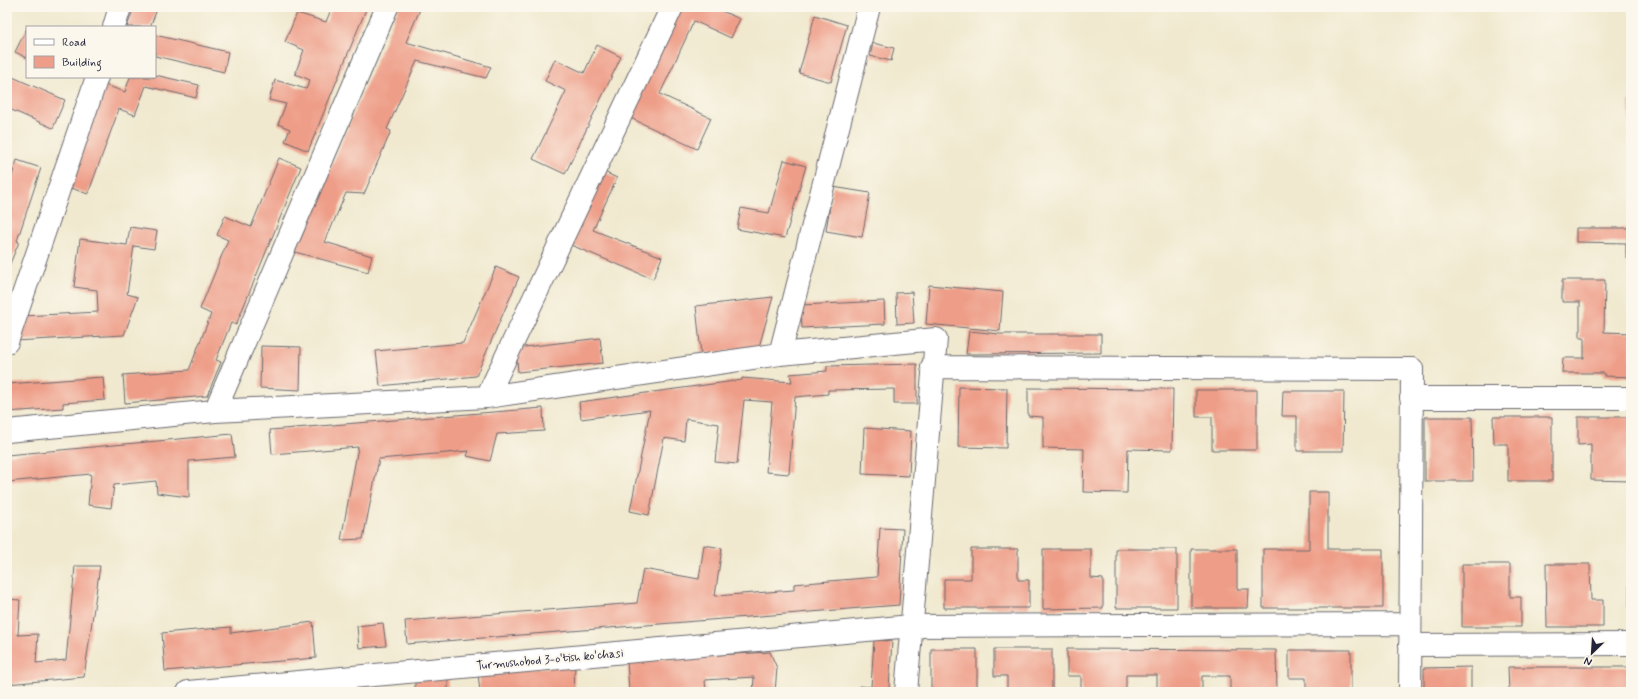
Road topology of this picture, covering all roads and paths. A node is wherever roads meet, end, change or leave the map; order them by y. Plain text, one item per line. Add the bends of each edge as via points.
1 (120, 7) edge
2 (387, 7) edge
3 (672, 7) edge
4 (869, 7) edge
5 (114, 26) edge
6 (97, 78) edge
7 (7, 342) edge
8 (780, 354) junction
9 (932, 367) junction
10 (487, 397) junction
11 (1411, 398) junction
12 (1631, 398) edge
13 (215, 411) junction
14 (7, 431) edge
15 (911, 626) junction
16 (1410, 634) junction
17 (1631, 644) edge
18 (188, 692) edge
19 (906, 692) edge
20 (1410, 692) edge

1 - 5 street
2 - 13 street
3 - 10 street
4 - 8 street
6 - 7 street
8 - 9 street via 936,339
8 - 10 street
9 - 11 street via 1412,369
9 - 15 street
10 - 13 street
11 - 12 street
11 - 16 street
13 - 14 street
15 - 16 street, Turmushobod 3-o'tish ko'chasi
15 - 18 street, Turmushobod 3-o'tish ko'chasi
15 - 19 street
16 - 17 street, Turmushobod 3-o'tish ko'chasi
16 - 20 street

